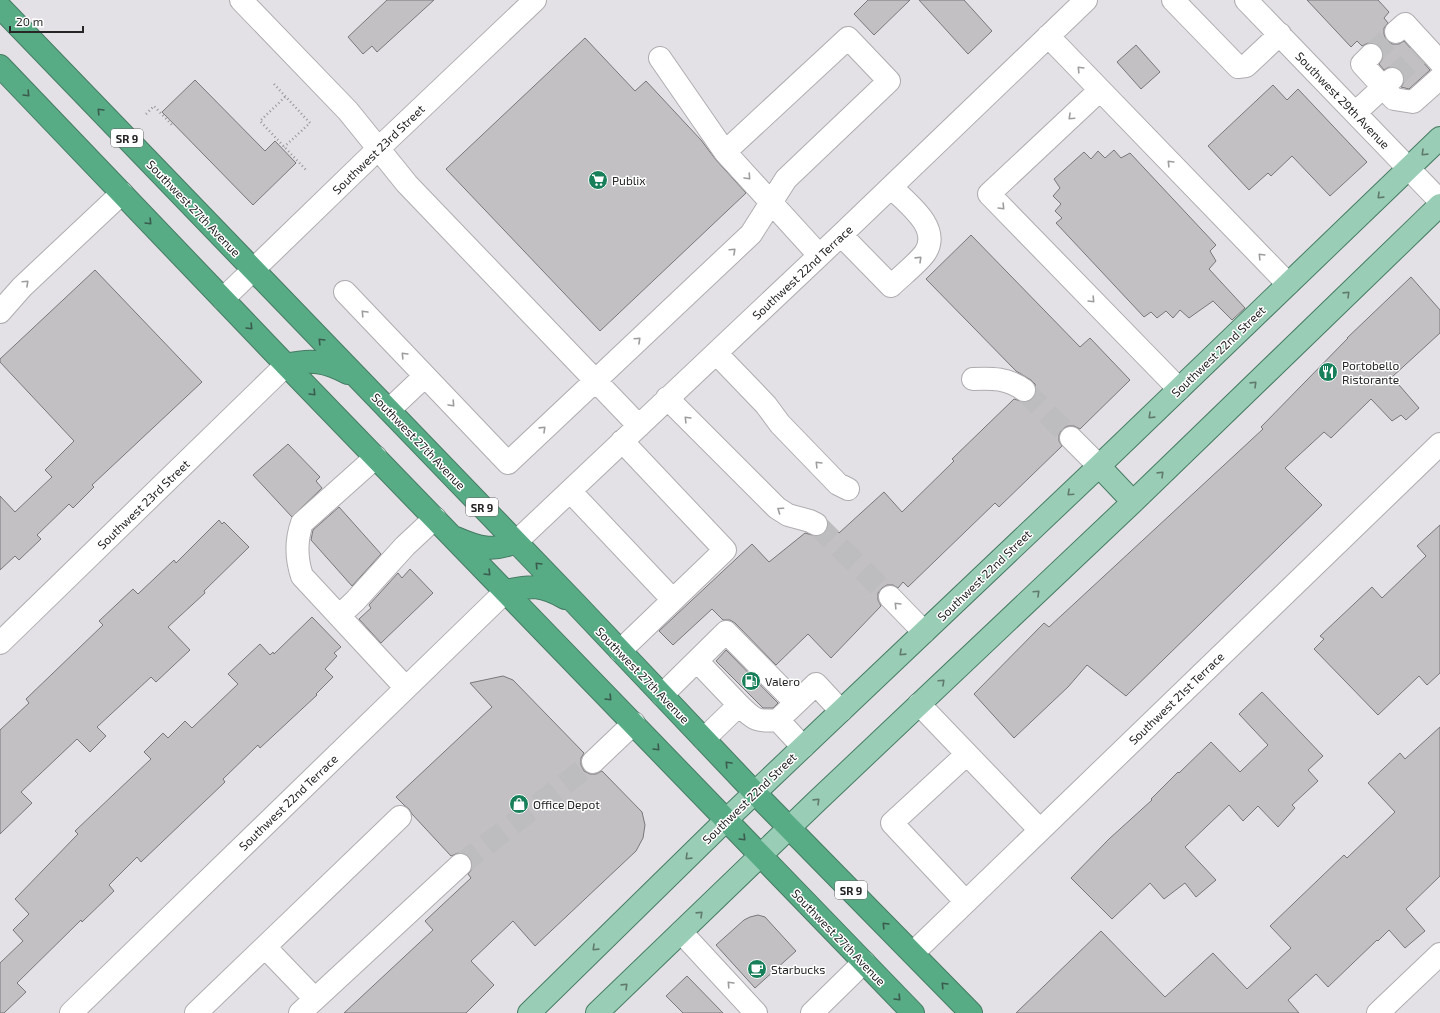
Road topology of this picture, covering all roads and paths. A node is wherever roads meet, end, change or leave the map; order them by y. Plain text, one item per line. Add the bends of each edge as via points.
1 (241, 0) edge
2 (535, 0) edge
3 (1086, 0) edge
4 (1173, 0) edge
5 (1246, 0) edge
6 (0, 8) edge
7 (1396, 32) tunnel mouth
8 (1280, 34) junction
9 (1048, 36) junction
10 (1371, 55) tunnel mouth
11 (1428, 55) edge
12 (660, 58) dead end
13 (0, 66) edge
14 (1440, 78) edge
15 (1388, 83) junction
16 (274, 84) dead end
17 (1100, 90) junction
18 (285, 97) junction
19 (1355, 113) junction
20 (146, 114) dead end
21 (173, 126) dead end
22 (1440, 138) edge
23 (284, 147) junction
24 (379, 148) junction
25 (725, 152) junction
26 (1408, 169) junction
27 (306, 171) dead end
28 (891, 186) junction
29 (122, 193) junction
30 (1440, 201) edge
31 (772, 203) junction
32 (1440, 205) edge
33 (841, 235) junction
34 (819, 255) junction
35 (253, 270) junction
36 (1288, 284) junction
37 (345, 292) dead end
38 (223, 299) junction
39 (0, 312) edge
40 (716, 353) junction
41 (286, 365) junction
42 (425, 376) junction
43 (358, 379) junction
44 (595, 379) junction
45 (973, 379) dead end
46 (1179, 389) junction
47 (1024, 390) tunnel mouth
48 (667, 398) junction
49 (389, 410) junction
50 (639, 426) junction
51 (1071, 438) tunnel mouth
52 (622, 441) junction
53 (1440, 444) edge
54 (376, 457) junction
55 (1099, 466) junction
56 (848, 489) dead end
57 (570, 491) junction
58 (1133, 502) junction
59 (435, 518) junction
60 (816, 524) tunnel mouth
61 (451, 536) junction
62 (516, 542) junction
63 (506, 591) junction
64 (890, 597) tunnel mouth
65 (673, 600) junction
66 (575, 604) junction
67 (339, 616) junction
68 (924, 632) junction
69 (0, 643) edge
70 (620, 651) junction
71 (697, 661) junction
72 (406, 688) junction
73 (662, 695) junction
74 (796, 703) junction
75 (919, 704) junction
76 (739, 705) junction
77 (841, 711) junction
78 (778, 720) junction
79 (634, 723) junction
80 (704, 738) junction
81 (803, 747) junction
82 (967, 754) junction
83 (593, 762) tunnel mouth
84 (755, 793) junction
85 (400, 817) dead end
86 (726, 820) junction
87 (789, 828) junction
88 (1040, 830) junction
89 (760, 855) junction
90 (460, 866) tunnel mouth
91 (966, 902) junction
92 (681, 932) junction
93 (265, 947) junction
94 (912, 952) junction
95 (1440, 954) edge
96 (864, 962) junction
97 (311, 1007) edge
98 (71, 1013) edge
99 (196, 1013) edge
100 (529, 1013) edge
101 (598, 1013) edge
102 (756, 1013) edge
103 (812, 1013) edge
104 (913, 1013) edge
105 (972, 1013) edge
106 (1378, 1013) edge

1 - 24 street via 348,110
2 - 24 street, Southwest 23rd Street
3 - 9 street, Southwest 22nd Terrace
4 - 8 street via 1238,67 1246,66
5 - 8 street, Southwest 29th Avenue
35 -> 6 highway, Southwest 27th Avenue / SR 9
7 - 11 street via 1405,24
8 - 19 street, Southwest 29th Avenue
17 -> 9 street
9 - 28 street, Southwest 22nd Terrace
10 - 15 street via 1362,64
12 - 25 street
13 -> 29 highway, Southwest 27th Avenue
14 - 15 street via 1412,102 1394,99
15 - 19 street
16 - 18 path
36 -> 17 street
17 -> 46 street via 989,194
18 - 23 path via 260,121
18 - 23 path via 310,123
19 - 26 street, Southwest 29th Avenue
20 - 21 path via 154,106
22 -> 26 main road, Southwest 22nd Street
23 - 27 path
24 - 35 street, Southwest 23rd Street
24 - 44 street via 407,184
25 -> 31 street
25 - 31 street via 848,38 889,81 786,179
26 - 30 street, Southwest 29th Avenue
26 -> 36 main road, Southwest 22nd Street
28 - 33 street, Southwest 22nd Terrace
33 -> 28 street via 891,286 925,253 930,242 929,231 924,221
29 -> 38 highway, Southwest 27th Avenue
39 -> 29 street via 22,287
31 - 34 street
44 -> 31 street via 751,234
58 -> 32 main road
33 - 34 street, Southwest 22nd Terrace
34 - 40 street, Southwest 22nd Terrace
35 - 38 street, Southwest 23rd Street
43 -> 35 highway, Southwest 27th Avenue / SR 9
36 - 46 main road, Southwest 22nd Street
42 -> 37 street
38 -> 41 highway, Southwest 27th Avenue
40 - 48 street, Southwest 22nd Terrace
56 -> 40 street via 833,479
41 - 43 highway via 301,361 317,361 332,365
41 -> 54 highway, Southwest 27th Avenue
41 - 69 street, Southwest 23rd Street
42 -> 44 street via 508,463
42 - 49 street
43 - 49 highway, Southwest 27th Avenue / SR 9
44 - 50 street
45 - 47 street via 1004,380
46 -> 55 main road, Southwest 22nd Street
48 - 50 street, Southwest 22nd Terrace
60 -> 48 street via 788,515 777,508
49 - 62 highway, Southwest 27th Avenue / SR 9
50 - 52 street, Southwest 22nd Terrace
51 - 55 street
52 - 57 street, Southwest 22nd Terrace
52 - 65 street via 725,550
53 - 88 street, Southwest 21st Terrace
54 - 59 highway, Southwest 27th Avenue
54 - 67 street via 302,523 298,535 298,564 302,576
55 - 58 main road
55 -> 68 main road, Southwest 22nd Street
57 - 62 street, Southwest 22nd Terrace
57 - 65 street
75 -> 58 main road
59 - 61 highway, Southwest 27th Avenue
59 - 67 street
61 - 62 highway via 472,545 488,548 503,548
61 -> 63 highway, Southwest 27th Avenue
66 -> 62 highway, Southwest 27th Avenue / SR 9
63 - 66 highway via 535,586 550,590
63 - 72 street, Southwest 22nd Terrace
63 -> 79 highway, Southwest 27th Avenue
68 -> 64 street
65 - 70 street
66 - 70 highway, Southwest 27th Avenue / SR 9
67 - 72 street
68 -> 77 main road, Southwest 22nd Street
70 - 73 highway, Southwest 27th Avenue / SR 9
71 - 73 street
71 - 74 street via 726,632
71 - 76 street
72 - 98 street, Southwest 22nd Terrace
73 - 80 highway, Southwest 27th Avenue / SR 9
74 - 77 street via 816,684
74 - 78 street
75 - 82 street
87 -> 75 main road
76 - 78 street via 758,720
76 - 80 street
77 - 81 main road, Southwest 22nd Street
78 - 81 street
79 - 83 street
79 -> 86 highway, Southwest 27th Avenue
84 -> 80 highway, Southwest 27th Avenue / SR 9
81 - 84 main road, Southwest 22nd Street
82 - 88 street
82 - 91 street via 892,823
84 - 86 main road, Southwest 22nd Street
84 - 87 highway, Southwest 27th Avenue / SR 9
85 - 93 street
86 -> 89 highway, Southwest 27th Avenue
86 -> 100 main road, Southwest 22nd Street
87 - 89 main road
94 -> 87 highway, Southwest 27th Avenue / SR 9
88 - 91 street, Southwest 21st Terrace
92 -> 89 main road
89 - 96 highway, Southwest 27th Avenue
90 - 97 street
91 - 94 street, Southwest 21st Terrace
101 -> 92 main road
102 -> 92 street
93 - 97 street
93 - 99 street
105 -> 94 highway, Southwest 27th Avenue / SR 9
95 - 106 street
96 - 103 street
96 -> 104 highway, Southwest 27th Avenue

